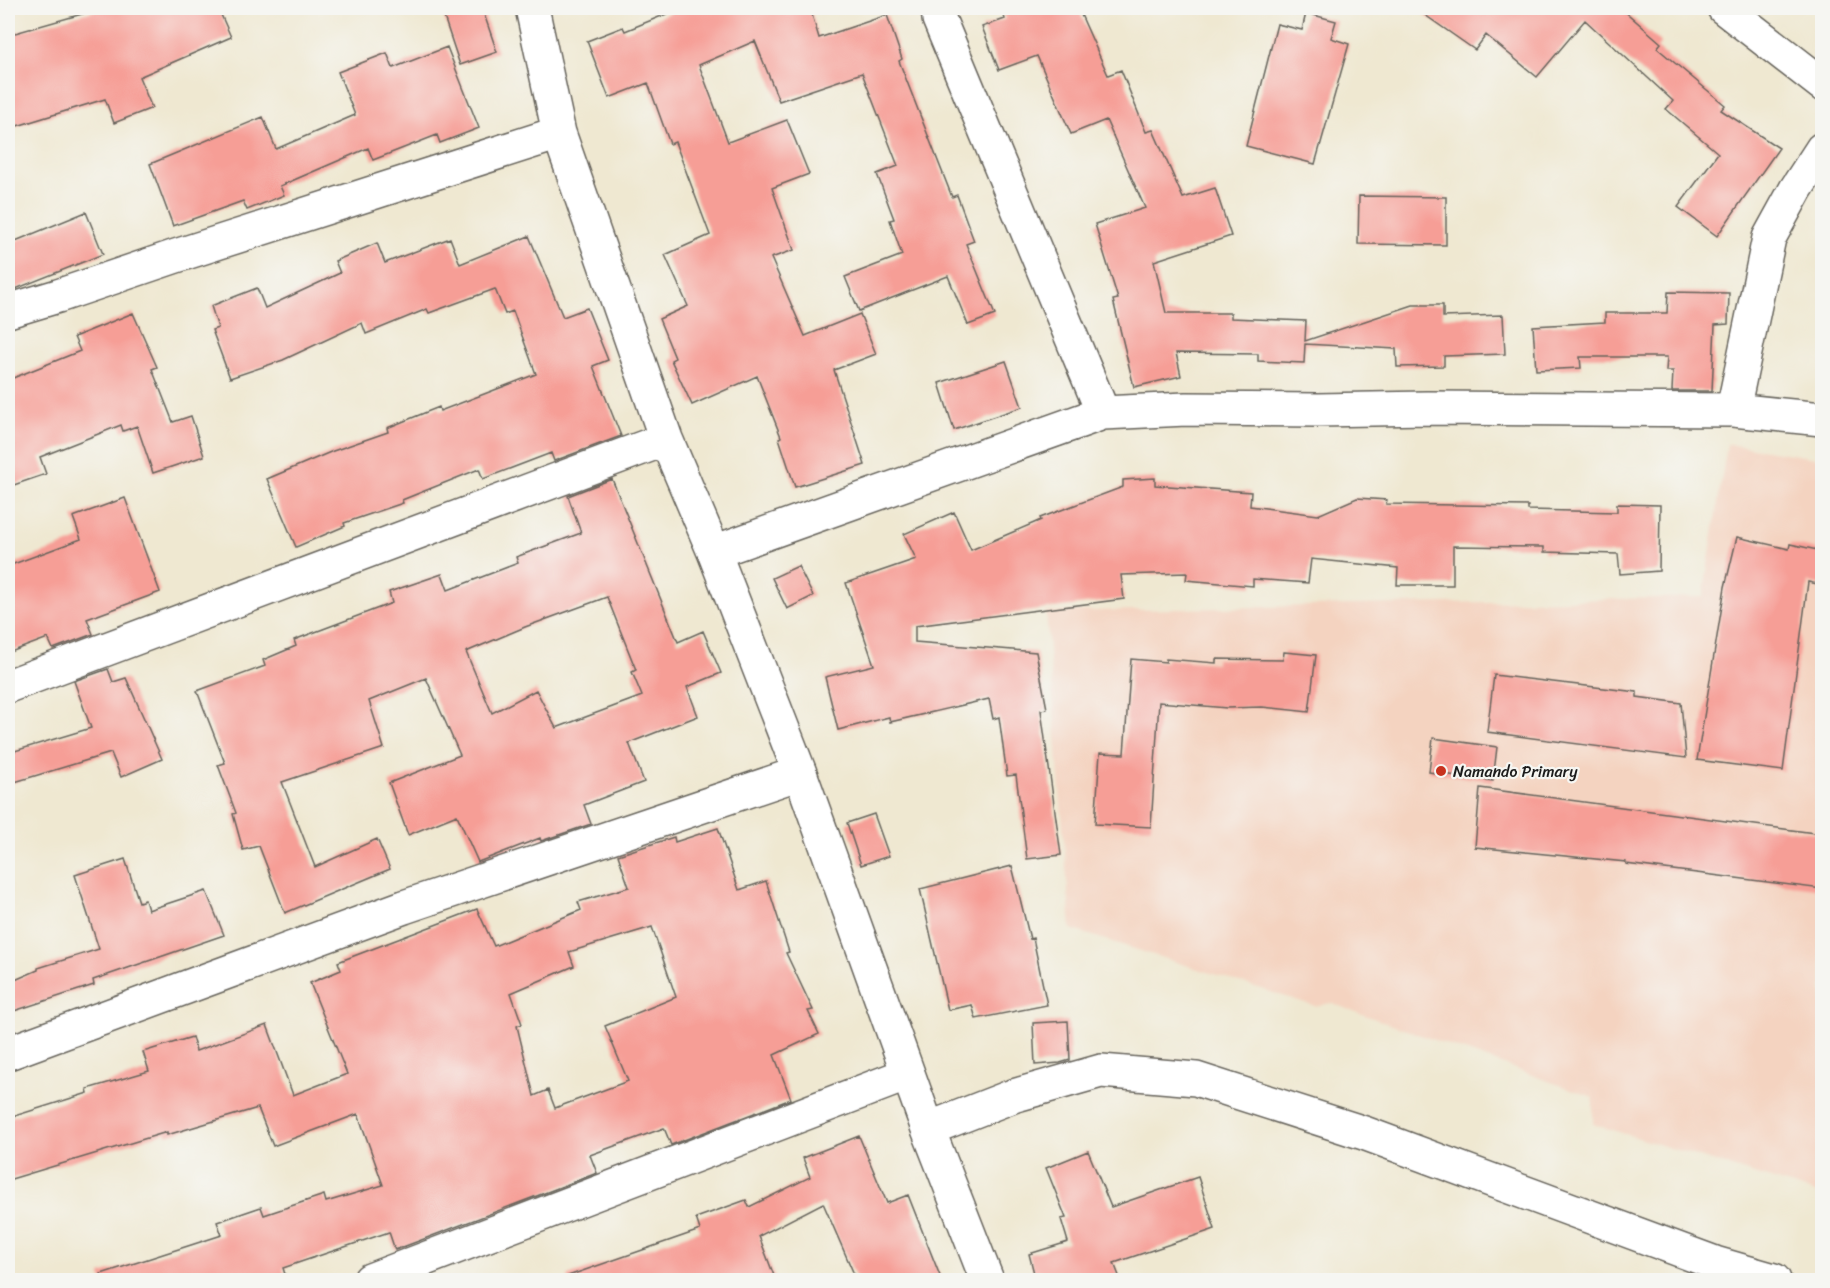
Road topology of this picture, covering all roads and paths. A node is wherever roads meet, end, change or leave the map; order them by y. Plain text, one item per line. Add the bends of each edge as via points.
1 (532, 8) edge
2 (938, 8) edge
3 (1724, 8) edge
4 (1822, 84) edge
5 (559, 133) junction
6 (1822, 149) edge
7 (8, 311) edge
8 (1733, 410) junction
9 (1103, 413) junction
10 (1822, 419) edge
11 (666, 439) junction
12 (714, 552) junction
13 (8, 686) edge
14 (800, 773) junction
15 (8, 1053) edge
16 (908, 1074) junction
17 (928, 1130) junction
18 (370, 1281) edge
19 (987, 1281) edge
20 (1774, 1281) edge

1 - 5 street
2 - 9 street via 939,19
3 - 4 street
5 - 7 street
5 - 11 street
6 - 8 street via 1769,238
8 - 9 street via 1186,409
8 - 10 street
9 - 12 street
11 - 12 street
11 - 13 street
12 - 14 street
14 - 15 street via 404,907
14 - 16 street
16 - 17 street
16 - 18 street
17 - 19 street
17 - 20 street via 1013,1096 1101,1071 1196,1079 1364,1133 1715,1263

